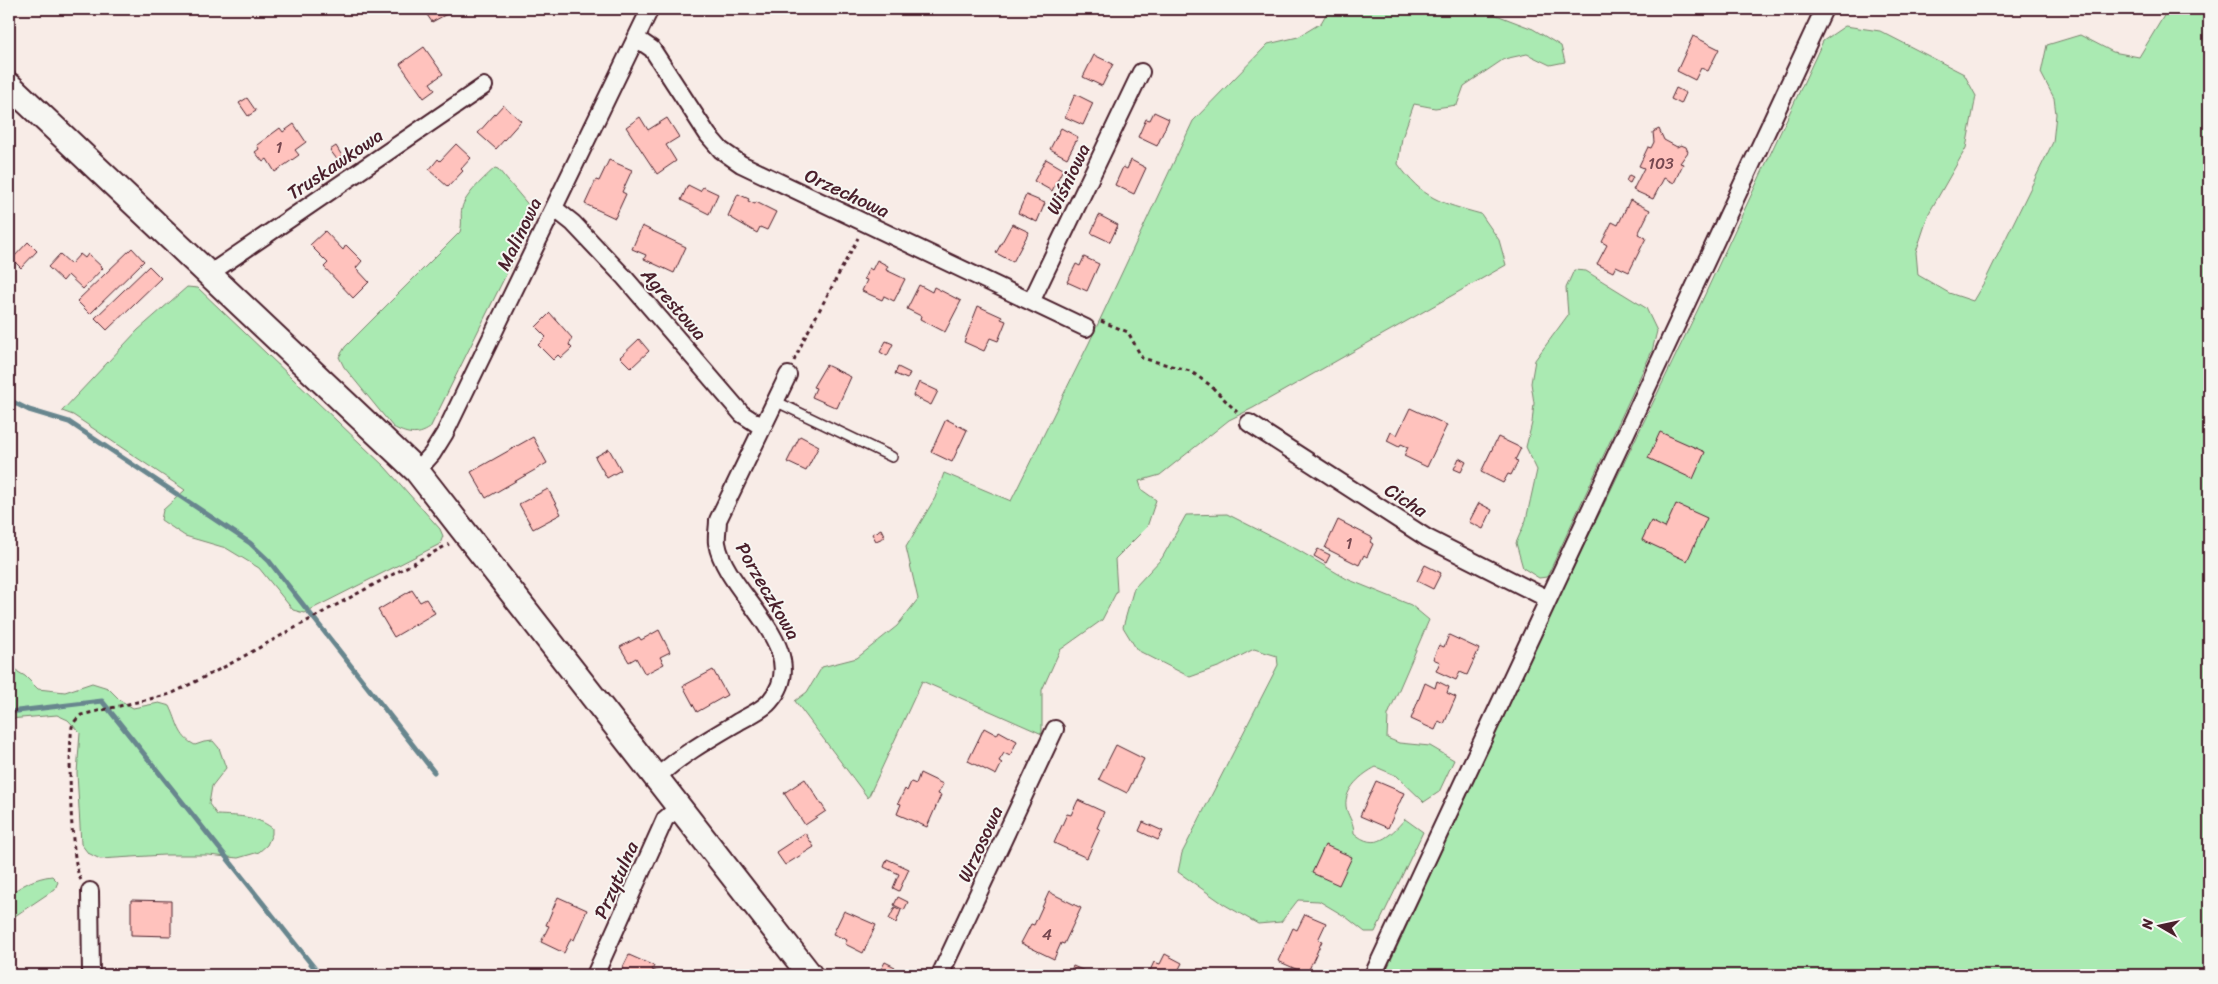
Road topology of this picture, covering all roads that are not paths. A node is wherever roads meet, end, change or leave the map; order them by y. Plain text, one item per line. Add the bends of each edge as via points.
1 (650, 9) edge
2 (1824, 9) edge
3 (636, 38) junction
4 (1141, 72) dead end
5 (9, 85) edge
6 (484, 86) dead end
7 (554, 208) junction
8 (209, 274) junction
9 (1031, 302) junction
10 (1086, 328) dead end
11 (788, 375) road end
12 (775, 401) junction
13 (1249, 423) road end
14 (762, 427) junction
15 (892, 457) dead end
16 (417, 471) junction
17 (1548, 599) junction
18 (1055, 729) dead end
19 (656, 778) junction
20 (679, 807) junction
21 (90, 890) road end
22 (90, 975) edge
23 (595, 975) edge
24 (810, 975) edge
25 (940, 975) edge
26 (1373, 975) edge

1 - 3 street, Malinowa
2 - 17 street
3 - 7 street, Malinowa
3 - 9 street, Orzechowa via 652,49 708,135 721,150 741,164
4 - 9 street, Wiśniowa
5 - 8 street
6 - 8 street, Truskawkowa
7 - 14 street, Agrestowa via 573,223 625,278 742,414
7 - 16 street, Malinowa via 445,433
8 - 16 street
9 - 10 street, Orzechowa
11 - 12 street, Porzeczkowa
12 - 14 street, Porzeczkowa
12 - 15 lane
13 - 17 street, Cicha via 1427,538
14 - 19 street, Porzeczkowa via 718,520 717,543 725,564 774,639 784,661 782,682 770,702 676,760
16 - 19 street
17 - 26 street
18 - 25 street, Wrzosowa
19 - 20 street
20 - 23 street, Przytulna via 665,819
20 - 24 street
21 - 22 street

